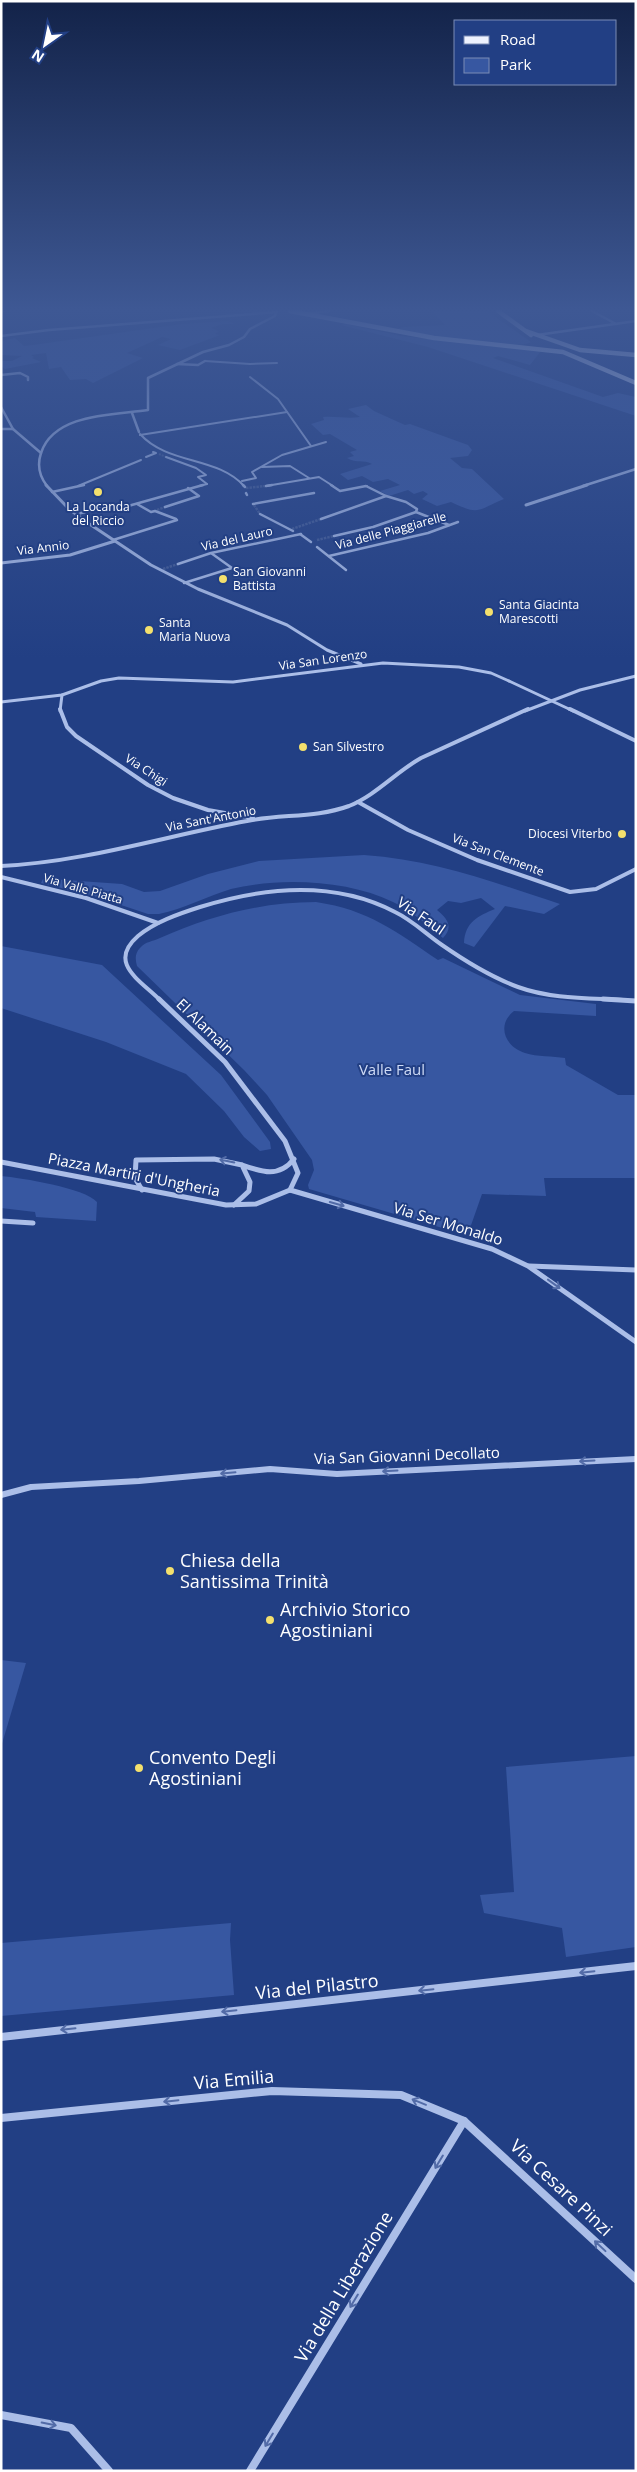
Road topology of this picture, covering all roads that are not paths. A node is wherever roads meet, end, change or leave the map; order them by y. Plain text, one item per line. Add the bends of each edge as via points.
1 (12, 426) edge
2 (68, 426) edge
3 (137, 426) edge
4 (191, 426) edge
5 (296, 426) edge
6 (1, 429) edge
7 (14, 429) junction
8 (140, 434) junction
9 (326, 442) dead end
10 (311, 446) junction
11 (41, 453) junction
12 (156, 453) dead end
13 (166, 456) tunnel mouth
14 (146, 457) dead end
15 (141, 460) dead end
16 (208, 467) junction
17 (262, 467) junction
18 (204, 468) dead end
19 (636, 469) edge
20 (309, 478) junction
21 (242, 481) junction
22 (266, 486) tunnel mouth
23 (245, 487) dead end
24 (188, 488) junction
25 (52, 492) junction
26 (314, 492) dead end
27 (386, 496) junction
28 (250, 499) dead end
29 (137, 504) junction
30 (526, 505) dead end
31 (165, 507) tunnel mouth
32 (416, 512) junction
33 (77, 514) junction
34 (260, 514) tunnel mouth
35 (321, 519) tunnel mouth
36 (458, 522) dead end
37 (449, 525) junction
38 (291, 530) dead end
39 (334, 536) tunnel mouth
40 (114, 540) junction
41 (317, 540) tunnel mouth
42 (317, 547) dead end
43 (211, 553) junction
44 (329, 556) junction
45 (1, 563) edge
46 (178, 564) tunnel mouth
47 (346, 570) dead end
48 (184, 583) junction
49 (360, 664) junction
50 (636, 676) edge
51 (62, 695) junction
52 (1, 702) edge
53 (636, 741) edge
54 (358, 802) junction
55 (257, 819) junction
56 (1, 866) edge
57 (636, 869) edge
58 (1, 877) edge
59 (158, 923) junction
60 (636, 1001) edge
61 (294, 1159) junction
62 (1, 1162) edge
63 (242, 1165) junction
64 (142, 1190) junction
65 (290, 1190) junction
66 (234, 1205) junction
67 (1, 1221) edge
68 (33, 1223) dead end
69 (528, 1266) junction
70 (636, 1270) edge
71 (636, 1342) edge
72 (636, 1459) edge
73 (1, 1495) edge
74 (636, 1966) edge
75 (1, 2037) edge
76 (1, 2118) edge
77 (464, 2121) junction
78 (636, 2279) edge
79 (1, 2415) edge
80 (109, 2471) edge
81 (250, 2471) edge

1 - 7 street
2 - 11 street via 58,431
3 - 8 street
4 - 8 street
5 - 10 street
6 - 7 street
7 - 11 street
8 - 16 street via 150,446
9 - 10 street
10 - 17 street via 278,457
11 - 25 street via 39,468 43,481
12 - 14 street
13 - 24 street via 206,475 198,477 207,484
15 - 25 street via 100,479
16 - 18 street
16 - 21 street
17 - 20 street via 290,466
17 - 21 street via 252,472 256,478
19 - 30 street
20 - 22 street
20 - 27 street via 319,477 340,491 366,486
21 - 23 street
24 - 29 street
24 - 31 street via 199,496
25 - 33 street
26 - 28 street via 273,502 254,504
27 - 32 street via 406,502 417,509
27 - 35 street
29 - 33 street
29 - 40 street via 177,520
32 - 37 street
32 - 39 street
33 - 40 street
34 - 38 street
36 - 37 street, Via delle Piaggiarelle
37 - 44 street, Via delle Piaggiarelle via 414,537
40 - 45 street, Via Annio via 70,555
40 - 48 street
41 - 43 street, Via del Lauro via 311,542 300,534
42 - 44 street
43 - 46 street, Via del Lauro
43 - 48 street via 232,568
44 - 47 street
48 - 49 street via 287,626 322,648
49 - 51 street, Via San Lorenzo via 233,682 120,678 101,680
49 - 53 street, Via San Lorenzo, bridge via 459,667 491,673
50 - 54 street, Via Sant'Antonio via 543,702 440,748 410,764 372,795
51 - 52 street, Via San Lorenzo
51 - 55 street, Via Chigi via 61,715 74,734 143,782 182,802
54 - 55 street, Via Sant'Antonio via 325,813
54 - 57 street, Via San Clemente via 408,830 477,860 570,892 596,889
55 - 56 street, Via Sant'Antonio via 85,856
58 - 59 street, Via Valle Piatta via 86,898
59 - 60 street, Via Faul via 234,897 273,891 329,891 398,912 462,958 519,987
59 - 61 street, El Alamain via 129,946 124,957 127,968 225,1062 285,1141
61 - 63 street via 290,1165 271,1173
61 - 65 street via 298,1173
62 - 64 street, Piazza Martiri d'Ungheria
63 -> 64 street via 214,1159 136,1160 136,1178
63 - 66 street via 252,1184 244,1199
64 - 66 street, Piazza Martiri d'Ungheria
65 - 66 street, Piazza Martiri d'Ungheria via 256,1204
65 -> 69 street, Via Ser Monaldo via 492,1249
67 - 68 street
69 - 70 street
69 -> 71 street, Via Ser Monaldo
72 -> 73 street, Via San Giovanni Decollato via 337,1474 270,1469 31,1487
74 -> 75 street, Via del Pilastro
77 -> 76 street, Via Emilia via 401,2095 272,2091
78 -> 77 street, Via Cesare Pinzi
77 -> 81 street, Via della Liberazione
79 -> 80 street via 70,2428

